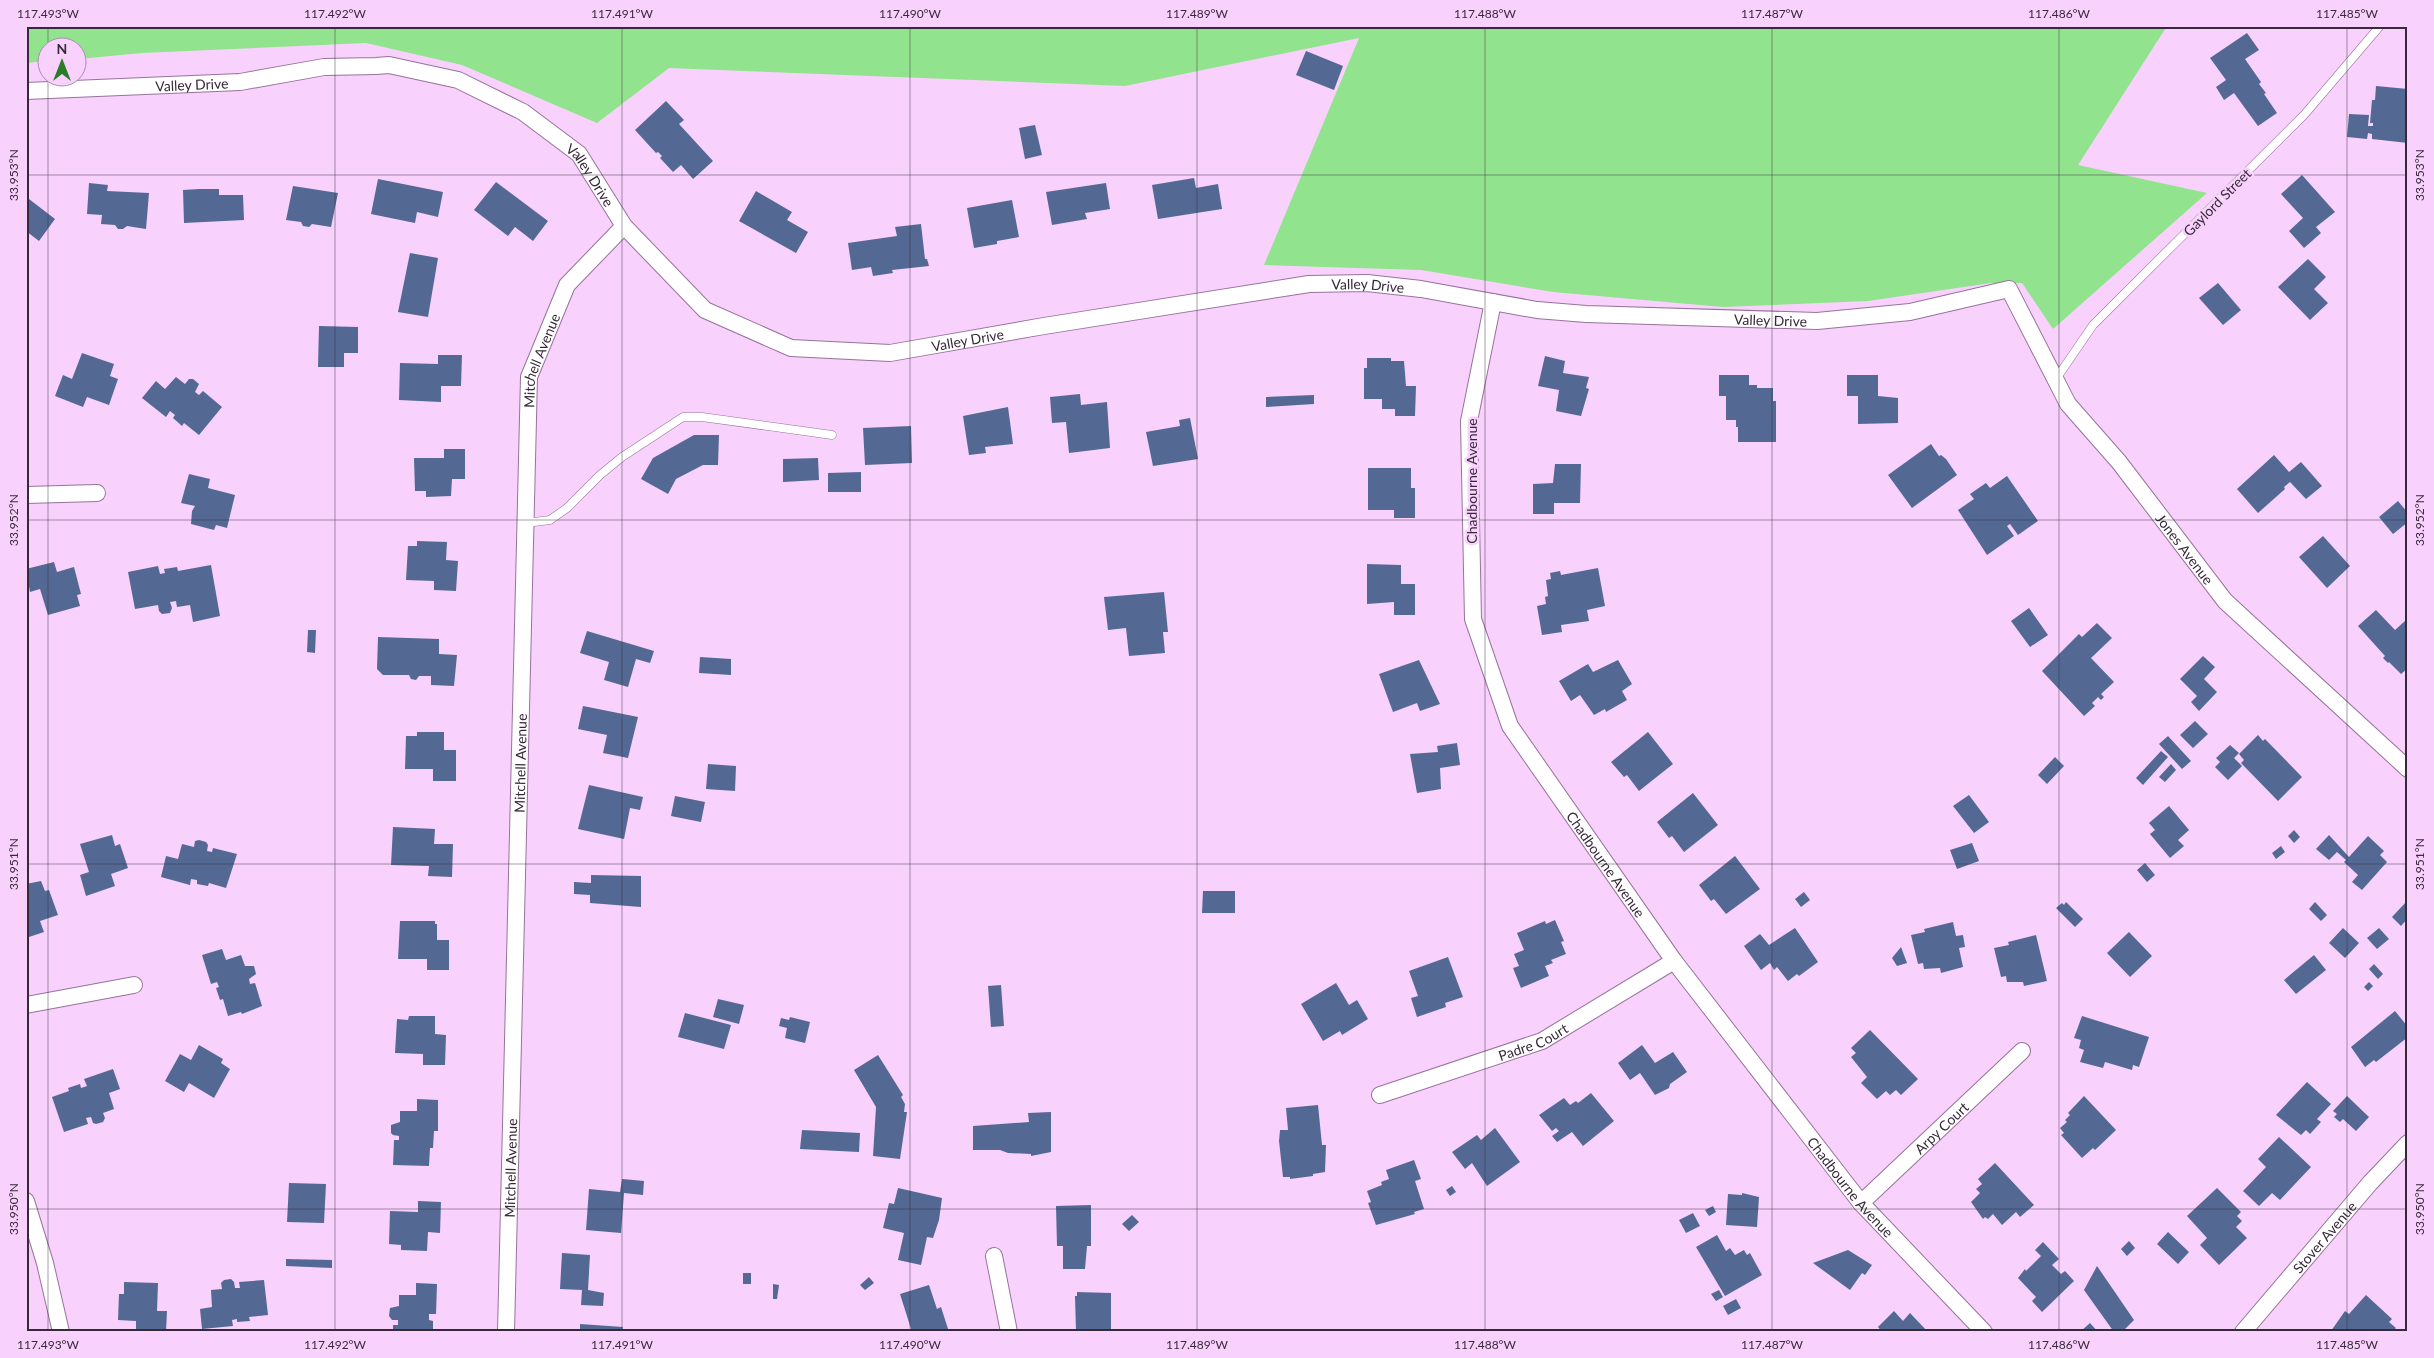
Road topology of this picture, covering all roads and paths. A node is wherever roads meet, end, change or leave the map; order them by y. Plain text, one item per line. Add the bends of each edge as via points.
1 (2380, 26) edge
2 (26, 91) edge
3 (624, 226) junction
4 (2009, 289) joint
5 (1493, 302) junction
6 (2056, 380) junction
7 (832, 435) dead end
8 (97, 493) dead end
9 (26, 495) edge
10 (526, 523) junction
11 (2408, 769) edge
12 (1674, 961) junction
13 (134, 985) dead end
14 (26, 1005) edge
15 (2022, 1051) dead end
16 (1380, 1095) dead end
17 (2408, 1143) edge
18 (26, 1201) edge
19 (1861, 1203) junction
20 (994, 1256) dead end
21 (61, 1332) edge
22 (506, 1332) edge
23 (1009, 1332) edge
24 (1984, 1332) edge
25 (2243, 1332) edge

1 - 6 lane, Gaylord Street via 2304,115 2092,325
2 - 3 street, Valley Drive via 240,82 324,67 389,65 458,80 523,112 578,154
3 - 5 street, Valley Drive via 705,310 792,348 890,353 1309,284 1367,283
3 - 10 street, Mitchell Avenue via 567,285 529,377
4 - 5 street, Valley Drive via 1910,312 1817,320 1586,314
4 - 6 street, Jones Avenue
5 - 12 street, Chadbourne Avenue via 1469,420 1473,619 1510,726
6 - 11 street, Jones Avenue via 2068,404 2119,462 2225,601
7 - 10 lane via 683,417 622,457 550,520
8 - 9 street
10 - 22 street, Mitchell Avenue
12 - 16 street, Padre Court via 1542,1041
12 - 19 street, Chadbourne Avenue
13 - 14 street
15 - 19 street, Arpy Court
17 - 25 street, Stover Avenue
18 - 21 street
19 - 24 street, Chadbourne Avenue
20 - 23 street

